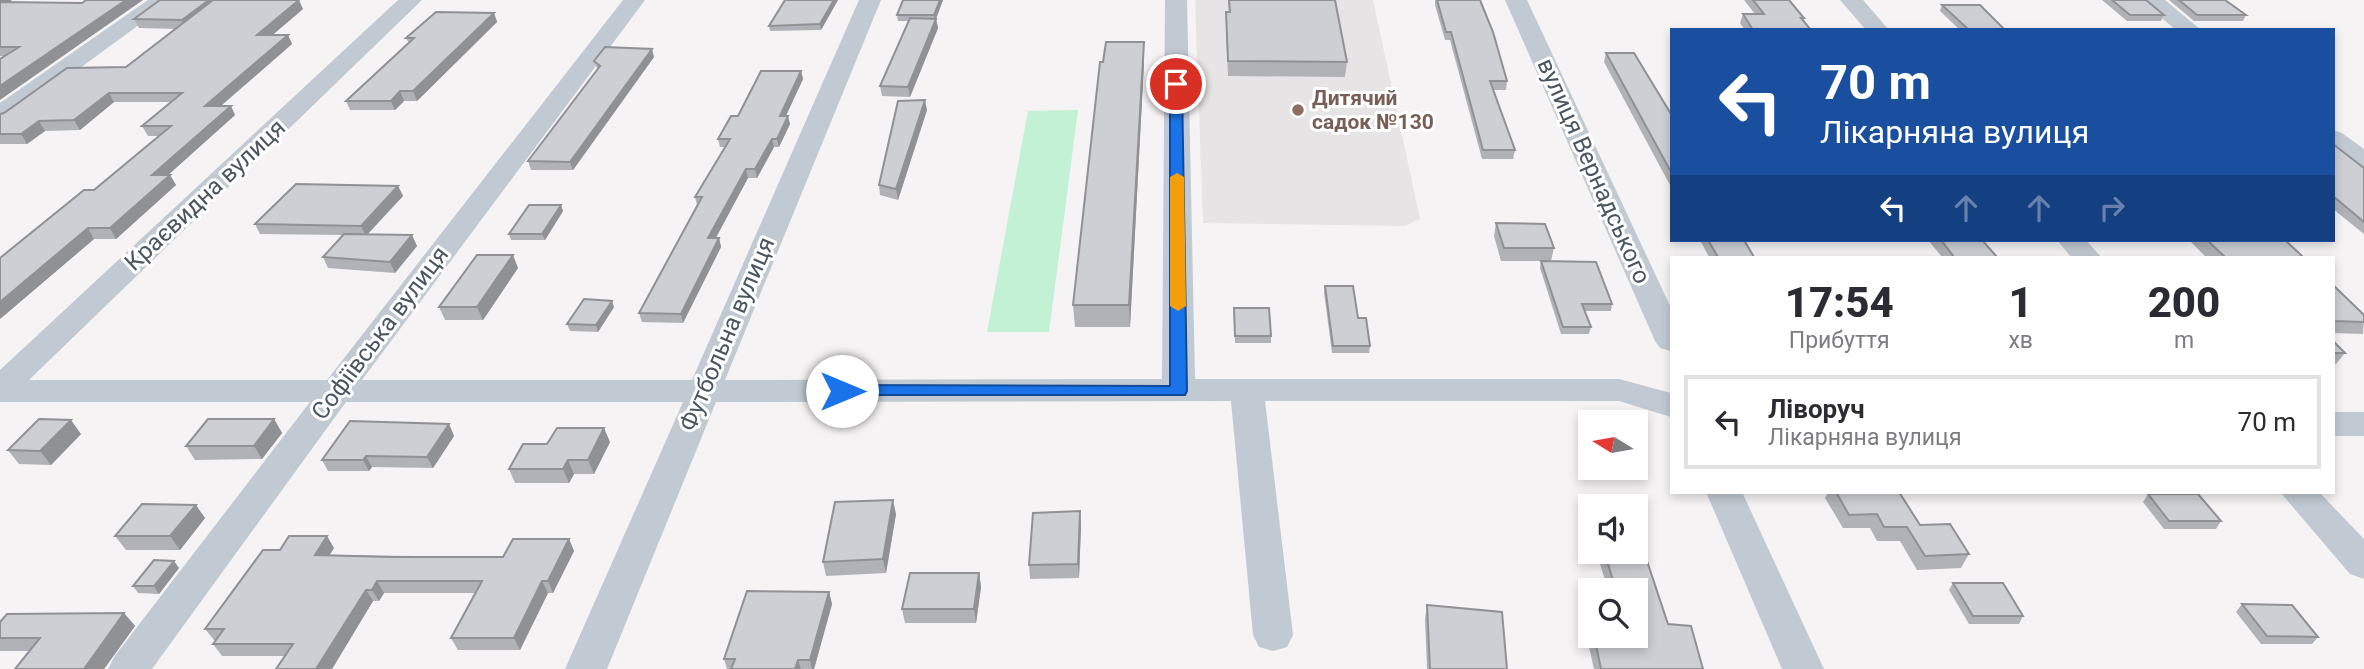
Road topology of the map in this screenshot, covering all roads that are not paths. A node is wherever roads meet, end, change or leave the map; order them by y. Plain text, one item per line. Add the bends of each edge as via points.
1 (162, 0) edge
2 (411, 0) edge
3 (635, 0) edge
4 (870, 0) edge
5 (1176, 0) edge
6 (1517, 0) edge
7 (1851, 0) edge
8 (2151, 0) edge
9 (1876, 28) edge
10 (2187, 28) edge
11 (0, 115) edge
12 (2335, 140) edge
13 (2364, 162) edge
14 (2073, 242) edge
15 (2085, 256) edge
16 (1670, 339) edge
17 (0, 390) edge
18 (337, 390) junction
19 (703, 390) junction
20 (1179, 391) junction
21 (1247, 391) junction
22 (1670, 406) edge
23 (2335, 425) edge
24 (2364, 425) edge
25 (1725, 494) edge
26 (2300, 494) edge
27 (2364, 564) edge
28 (1273, 635) dead end
29 (130, 669) edge
30 (586, 669) edge
31 (1803, 669) edge

1 - 11 street
2 - 17 street, Краєвидна вулиця
3 - 18 street, Софіївська вулиця
4 - 19 street, Футбольна вулиця
5 - 20 street
6 - 16 street, вулиця Вернадського
7 - 9 street
8 - 10 street
12 - 13 street
14 - 15 street
17 - 18 street
18 - 19 street
18 - 29 street, Софіївська вулиця
19 - 20 street
19 - 30 street, Футбольна вулиця
20 - 21 street
21 - 22 street via 1619,390
21 - 28 street
23 - 24 street
25 - 31 street
26 - 27 street

